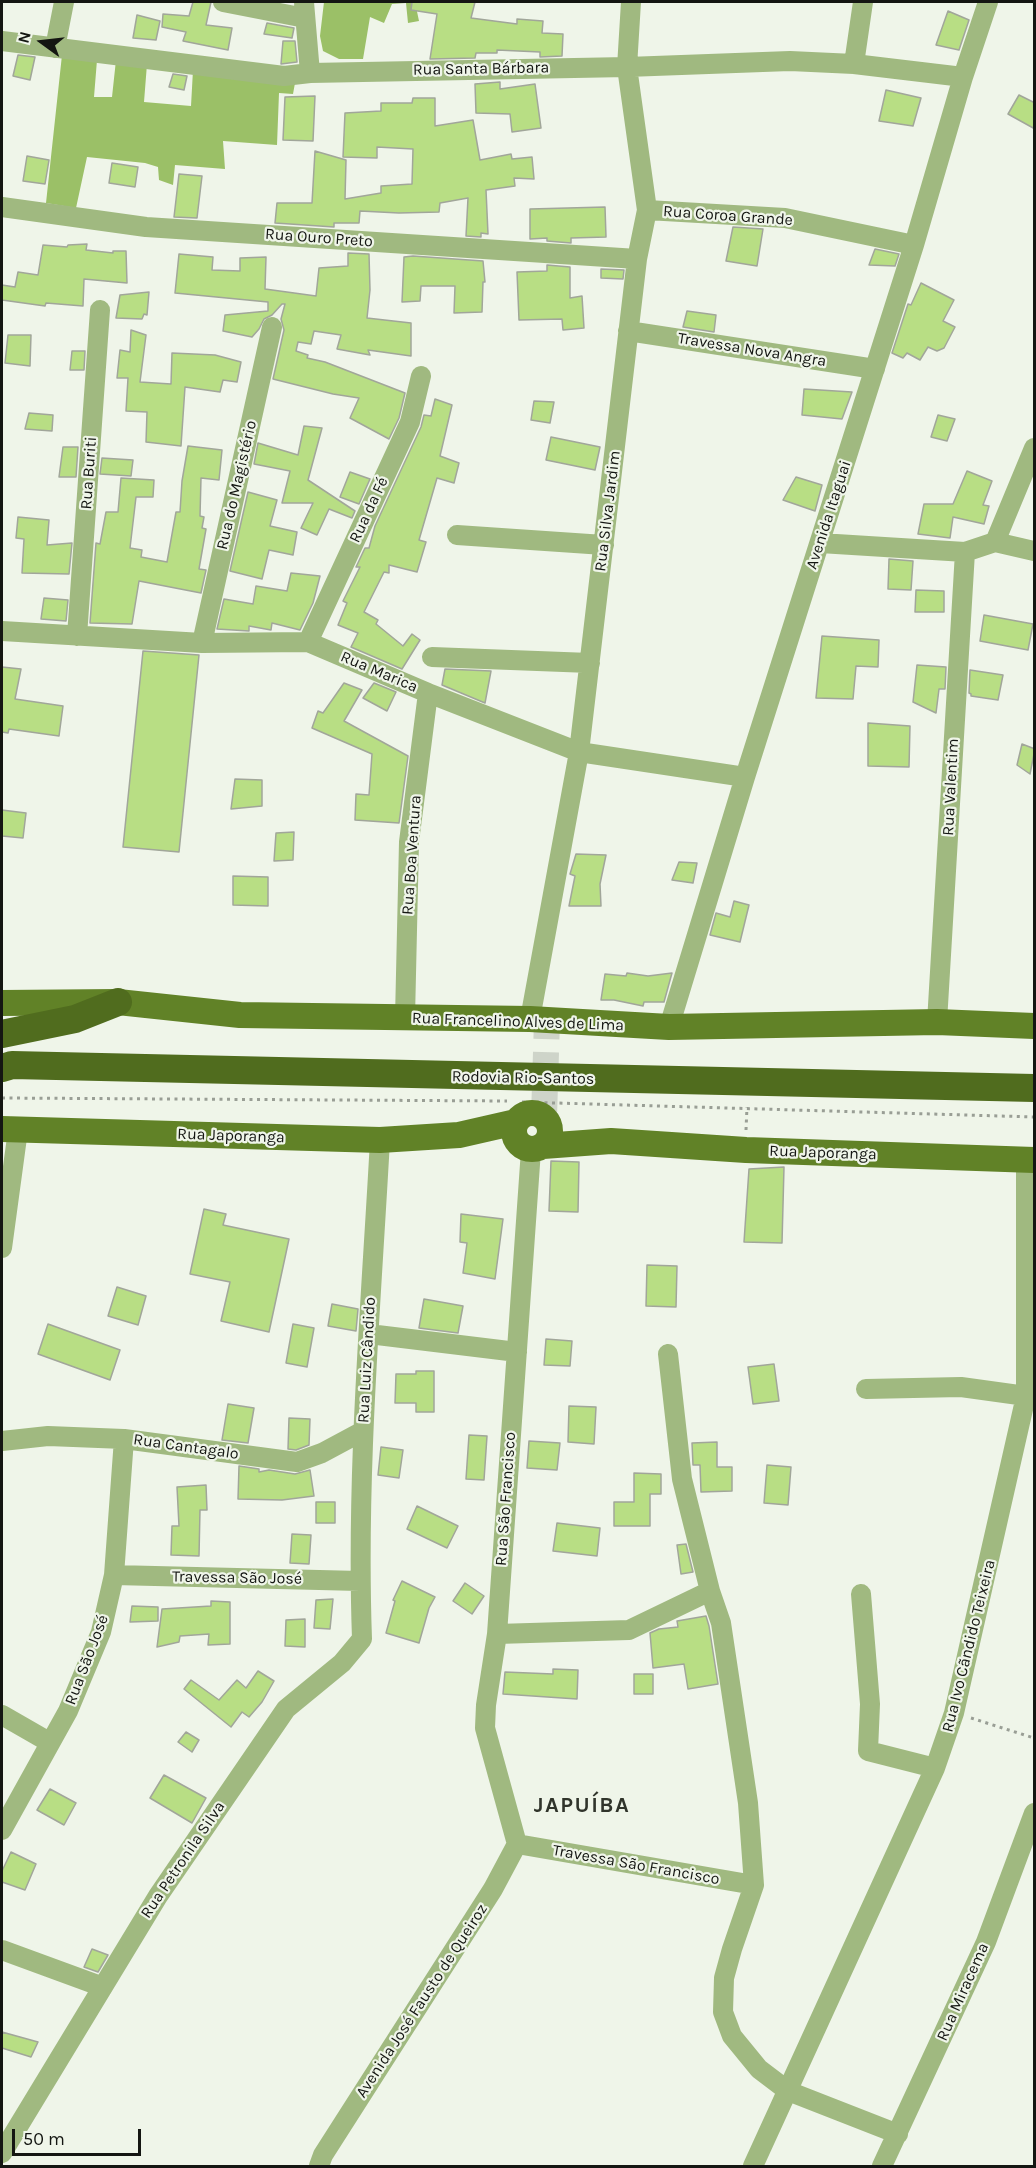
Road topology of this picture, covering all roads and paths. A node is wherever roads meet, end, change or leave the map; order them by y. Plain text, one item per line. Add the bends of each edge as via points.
1 (64, 2) edge
2 (223, 2) edge
3 (631, 2) edge
4 (862, 2) edge
5 (988, 2) edge
6 (305, 10) edge
7 (2, 41) edge
8 (55, 48) junction
9 (854, 64) junction
10 (627, 67) junction
11 (310, 73) junction
12 (963, 77) junction
13 (2, 207) edge
14 (647, 210) junction
15 (914, 245) junction
16 (637, 259) junction
17 (100, 310) dead end
18 (272, 327) dead end
19 (628, 331) junction
20 (875, 369) junction
21 (421, 376) dead end
22 (1035, 448) edge
23 (457, 535) dead end
24 (995, 542) junction
25 (820, 543) junction
26 (604, 545) junction
27 (1035, 551) edge
28 (965, 552) junction
29 (2, 631) edge
30 (76, 636) junction
31 (308, 642) junction
32 (202, 643) junction
33 (432, 657) dead end
34 (590, 663) junction
35 (428, 693) junction
36 (579, 752) junction
37 (745, 777) junction
38 (118, 1002) junction
39 (2, 1003) edge
40 (405, 1018) junction
41 (530, 1019) junction
42 (937, 1022) junction
43 (1035, 1026) edge
44 (669, 1028) junction
45 (2, 1034) edge
46 (5, 1065) edge
47 (747, 1083) junction
48 (1035, 1088) edge
49 (516, 1122) junction
50 (10, 1129) edge
51 (459, 1136) junction
52 (380, 1140) junction
53 (536, 1142) junction
54 (746, 1150) junction
55 (1030, 1160) edge
56 (2, 1248) edge
57 (369, 1334) junction
58 (517, 1352) junction
59 (668, 1354) dead end
60 (866, 1389) dead end
61 (1026, 1396) junction
62 (363, 1431) junction
63 (124, 1439) junction
64 (2, 1441) edge
65 (114, 1575) junction
66 (360, 1581) junction
67 (711, 1591) junction
68 (861, 1594) dead end
69 (497, 1634) junction
70 (954, 1713) junction
71 (2, 1715) edge
72 (1035, 1738) edge
73 (49, 1742) junction
74 (935, 1768) junction
75 (1035, 1813) edge
76 (2, 1830) edge
77 (517, 1844) junction
78 (754, 1885) junction
79 (2, 1950) edge
80 (103, 1987) junction
81 (788, 2091) junction
82 (898, 2134) junction
83 (2, 2153) edge
84 (318, 2163) edge
85 (753, 2166) edge
86 (882, 2166) edge

1 - 8 street
2 - 6 street
3 - 10 street, Rua Silva Jardim
4 - 9 street
5 - 12 street, Avenida Itaguai
6 - 11 street
7 - 8 street, Rua Santa Bárbara
8 - 11 street, Rua Santa Bárbara via 284,76
9 - 10 street, Rua Santa Bárbara
9 - 12 street, Rua Santa Bárbara
10 - 11 street, Rua Santa Bárbara
10 - 14 street, Rua Silva Jardim
12 - 15 street, Avenida Itaguai
13 - 16 street, Rua Ouro Preto via 146,227
14 - 15 street, Rua Coroa Grande via 785,218
14 - 16 street, Rua Silva Jardim
15 - 20 street, Avenida Itaguai
16 - 19 street, Rua Silva Jardim
17 - 30 street, Rua Buriti
18 - 32 street, Rua do Magistério
19 - 20 street, Travessa Nova Angra
19 - 26 street, Rua Silva Jardim
20 - 25 street, Avenida Itaguai
21 - 31 street, Rua da Fé via 410,422
22 - 24 street
23 - 26 street
24 - 27 street
24 - 28 street
25 - 28 street
25 - 37 street, Avenida Itaguai
26 - 34 street, Rua Silva Jardim
28 - 42 street, Rua Valentim
29 - 30 street, Rua Marica
30 - 32 street, Rua Marica
31 - 32 street, Rua Marica
31 - 35 street, Rua Marica
33 - 34 street
34 - 36 street, Rua Silva Jardim
35 - 36 street, Rua Marica
35 - 40 street, Rua Boa Ventura via 410,842
36 - 37 street, Rua Marica
36 - 41 street, Rua Silva Jardim
37 - 44 street, Avenida Itaguai
38 - 39 main road, Rua Francelino Alves de Lima
38 - 40 main road, Rua Francelino Alves de Lima via 240,1015
38 - 45 highway via 75,1019
40 - 41 main road, Rua Francelino Alves de Lima
41 - 44 main road, Rua Francelino Alves de Lima
42 - 43 main road, Rua Francelino Alves de Lima
42 - 44 main road, Rua Francelino Alves de Lima
46 - 47 highway, Rodovia Rio-Santos
47 - 48 highway, Rodovia Rio-Santos
47 - 54 path
49 - 51 main road, Rua Japoranga
49 - 53 main road via 515,1138
49 - 53 main road, Rua Japoranga via 525,1114 544,1117
50 - 52 main road, Rua Japoranga
50 - 56 street
51 - 52 main road, Rua Japoranga
51 - 53 main road, Rua Japoranga
52 - 57 street, Rua Luiz Cândido
53 - 54 main road, Rua Japoranga via 611,1141
53 - 58 street, Rua São Francisco
54 - 55 main road, Rua Japoranga
55 - 61 street, Rua Ivo Cãndido Teixeira
57 - 58 street
57 - 62 street, Rua Luiz Cândido
58 - 69 street, Rua São Francisco
59 - 67 street via 682,1479
60 - 61 street via 961,1387
61 - 70 street, Rua Ivo Cãndido Teixeira
62 - 63 street, Rua Cantagalo via 297,1462
62 - 66 street, Rua Luiz Cândido
63 - 64 street, Rua Cantagalo via 48,1436
63 - 65 street, Rua São José
65 - 66 street, Travessa São José
65 - 73 street, Rua São José via 101,1632 68,1711
66 - 80 street, Rua Petronila Silva via 362,1639 342,1663 286,1709 158,1896
67 - 69 street via 629,1630
67 - 78 street via 721,1623 748,1803
68 - 74 street via 870,1704 868,1751
69 - 77 street, Rua São Francisco via 486,1728
70 - 72 path
70 - 74 street, Rua Ivo Cãndido Teixeira
71 - 73 street
73 - 76 street, Rua São José
74 - 81 street, Rua Ivo Cãndido Teixeira
75 - 82 street, Rua Miracema via 986,1942
77 - 78 street, Travessa São Francisco
77 - 84 street, Avenida José Fausto de Queiroz via 493,1889
78 - 81 street via 724,1978 723,2012 732,2036 759,2069
79 - 80 street
80 - 83 street, Rua Petronila Silva
81 - 82 street
81 - 85 street, Rua Ivo Cãndido Teixeira
82 - 86 street, Rua Miracema

